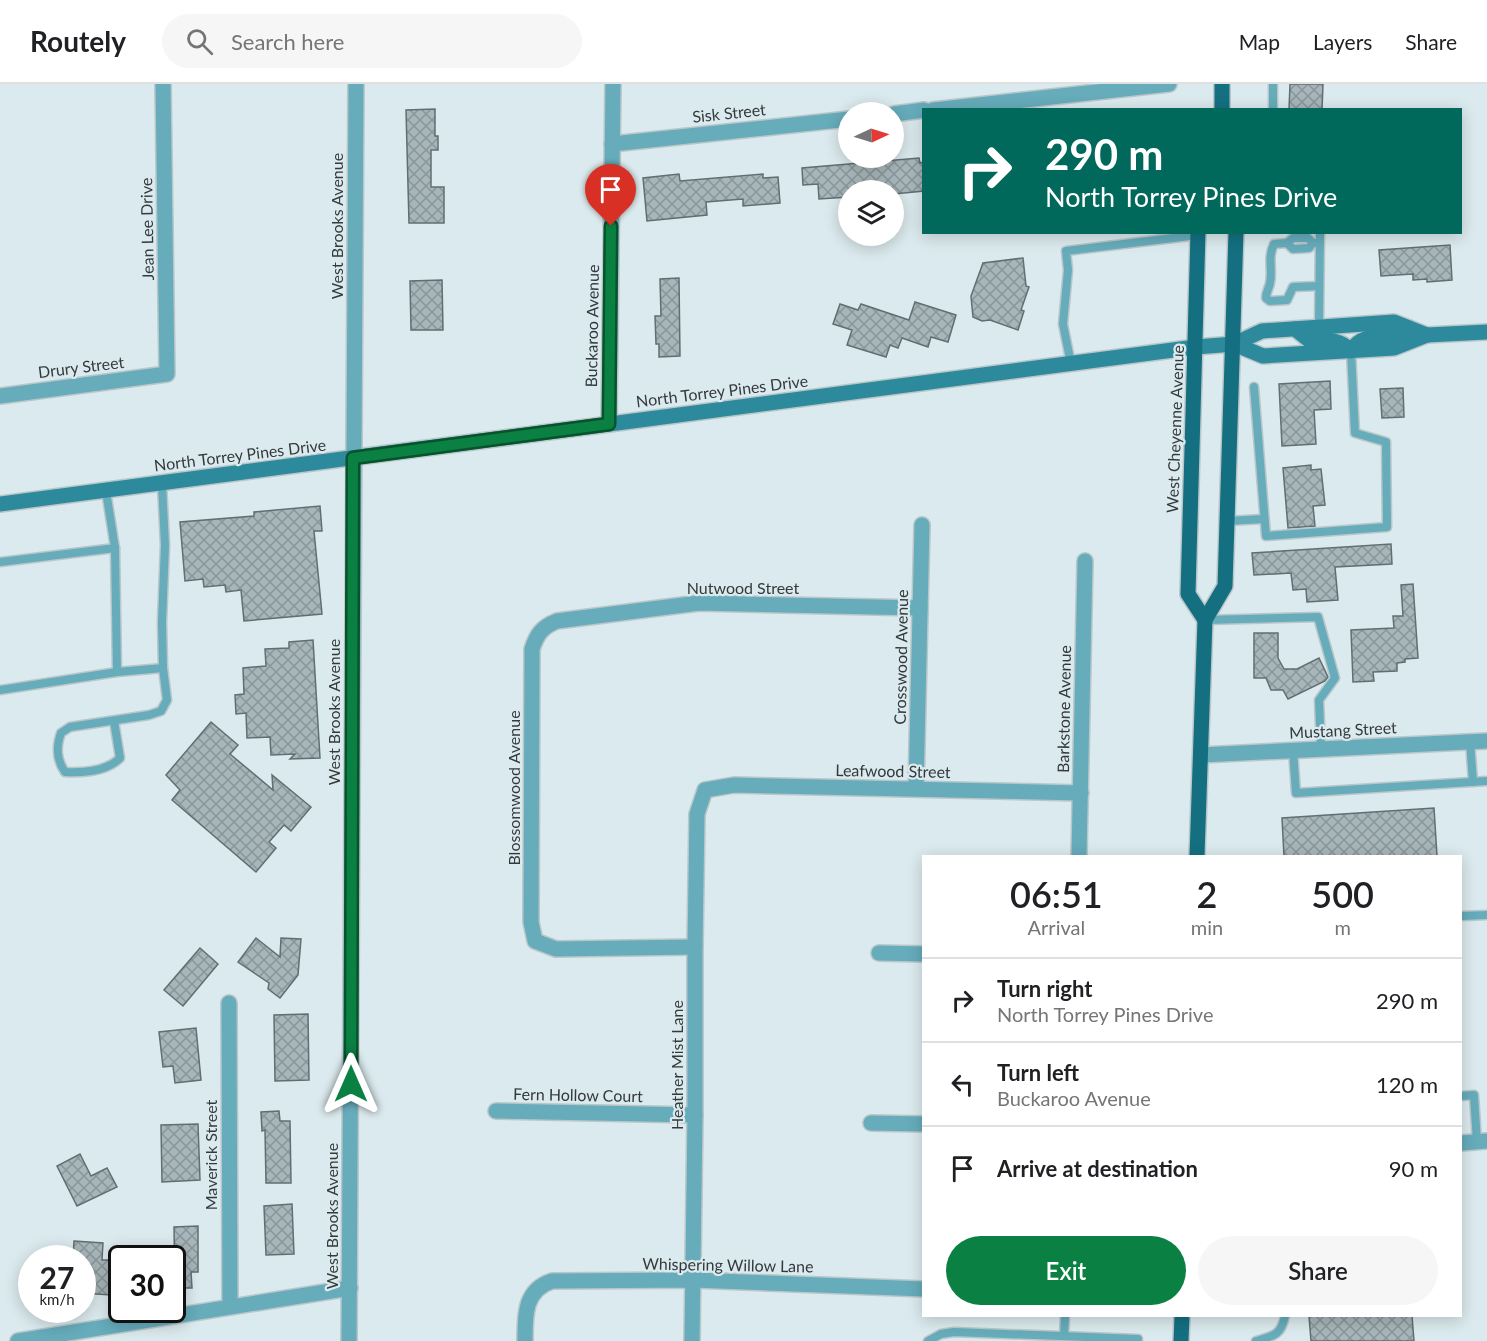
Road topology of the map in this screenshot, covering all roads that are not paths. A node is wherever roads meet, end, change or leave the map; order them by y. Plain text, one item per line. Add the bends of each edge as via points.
1 (163, 84) edge
2 (356, 84) edge
3 (613, 84) edge
4 (1169, 84) edge
5 (1222, 84) edge
6 (1273, 84) edge
7 (951, 108) edge
8 (1222, 108) edge
9 (1273, 108) edge
10 (922, 110) edge
11 (904, 113) edge
12 (838, 119) edge
13 (612, 144) junction
14 (1198, 234) edge
15 (1236, 234) edge
16 (1319, 234) edge
17 (1316, 243) junction
18 (1320, 286) junction
19 (1319, 327) junction
20 (1409, 328) junction
21 (1295, 329) junction
22 (1487, 332) edge
23 (1427, 335) junction
24 (1234, 344) junction
25 (1196, 347) junction
26 (1351, 351) junction
27 (1071, 364) junction
28 (167, 374) joint
29 (1254, 387) dead end
30 (0, 396) edge
31 (609, 424) junction
32 (353, 458) junction
33 (162, 484) junction
34 (106, 491) junction
35 (0, 504) edge
36 (1264, 519) junction
37 (1227, 521) junction
38 (922, 525) dead end
39 (115, 548) junction
40 (1085, 561) dead end
41 (0, 562) edge
42 (920, 608) junction
43 (1205, 620) junction
44 (537, 634) joint
45 (163, 668) junction
46 (117, 672) junction
47 (0, 690) edge
48 (114, 721) junction
49 (1470, 741) junction
50 (1487, 741) edge
51 (1321, 749) junction
52 (1293, 750) junction
53 (1201, 755) junction
54 (1487, 781) edge
55 (1473, 782) junction
56 (916, 789) junction
57 (705, 790) joint
58 (1081, 793) junction
59 (1079, 855) edge
60 (1197, 855) edge
61 (1487, 915) edge
62 (1462, 916) edge
63 (694, 947) junction
64 (879, 952) dead end
65 (922, 954) edge
66 (229, 1003) dead end
67 (1462, 1096) edge
68 (496, 1111) dead end
69 (695, 1115) junction
70 (871, 1123) dead end
71 (922, 1124) edge
72 (1482, 1141) edge
73 (1462, 1143) edge
74 (693, 1280) junction
75 (350, 1288) junction
76 (922, 1288) edge
77 (230, 1306) junction
78 (1065, 1317) edge
79 (1182, 1317) edge
80 (1285, 1317) edge
81 (1064, 1336) junction
82 (1138, 1339) dead end
83 (18, 1341) edge
84 (349, 1341) edge
85 (525, 1341) edge
86 (692, 1341) edge
87 (928, 1341) edge
88 (1181, 1341) edge
89 (1256, 1341) edge

1 - 28 street, Jean Lee Drive
2 - 32 street, West Brooks Avenue
3 - 13 street, Buckaroo Avenue
4 - 7 street
5 - 8 main road
6 - 9 lane
10 - 11 street
12 - 13 street, Sisk Street
13 - 31 street, Buckaroo Avenue
14 - 25 main road, West Cheyenne Avenue
14 - 27 lane via 1066,251 1063,324
15 - 24 main road
16 - 17 lane
17 - 18 lane
17 - 18 lane via 1308,238 1293,238 1274,244 1266,298 1287,300 1293,287
18 - 19 lane
19 - 20 main road, North Torrey Pines Drive via 1394,322
19 - 21 main road, North Torrey Pines Drive
20 - 23 main road, North Torrey Pines Drive
20 - 26 main road via 1404,333 1364,339
21 - 24 main road, North Torrey Pines Drive via 1262,330
21 - 26 main road via 1310,341 1334,340
22 - 23 main road, North Torrey Pines Drive
23 - 26 main road, North Torrey Pines Drive via 1394,348
24 - 25 main road, North Torrey Pines Drive
24 - 26 main road, North Torrey Pines Drive via 1263,356
24 - 37 main road
25 - 27 main road, North Torrey Pines Drive
25 - 43 main road, West Cheyenne Avenue via 1188,594
26 - 36 lane via 1355,433 1386,442 1387,527 1266,536
27 - 31 main road, North Torrey Pines Drive
28 - 30 street, Drury Street
29 - 36 lane
31 - 32 main road, North Torrey Pines Drive
32 - 33 main road, North Torrey Pines Drive
32 - 75 street, West Brooks Avenue
33 - 34 main road, North Torrey Pines Drive
33 - 45 lane
34 - 35 main road, North Torrey Pines Drive
34 - 39 lane
36 - 37 lane
37 - 43 main road via 1225,586
38 - 42 street, Crosswood Avenue
39 - 41 lane
39 - 46 lane
40 - 58 street, Barkstone Avenue
42 - 44 street, Nutwood Street via 699,603 557,621
42 - 56 street, Crosswood Avenue
43 - 51 lane via 1318,617 1335,678 1319,700
43 - 53 main road
44 - 63 street, Blossomwood Avenue via 532,649 531,922 535,941 556,949
45 - 46 lane
45 - 48 lane via 167,700 161,711
46 - 47 lane
48 - 48 lane via 70,727 61,733 57,745 65,771 111,767 120,758
49 - 50 street, Mustang Street
49 - 51 street, Mustang Street
49 - 55 lane
51 - 52 street, Mustang Street
52 - 53 street, Mustang Street
52 - 55 lane via 1296,793
53 - 60 main road
54 - 55 lane
56 - 57 street, Leafwood Street via 734,785
56 - 58 street, Leafwood Street
57 - 63 street, Heather Mist Lane via 697,814
58 - 59 street, Barkstone Avenue
61 - 62 lane
63 - 69 street, Heather Mist Lane
64 - 65 street
66 - 77 street, Maverick Street
67 - 72 lane via 1474,1095
68 - 69 street, Fern Hollow Court
69 - 74 street, Heather Mist Lane
70 - 71 street
72 - 73 street
74 - 76 street, Whispering Willow Lane
74 - 85 street, Whispering Willow Lane via 552,1281 541,1285 525,1310
74 - 86 street, Heather Mist Lane
75 - 77 street
75 - 84 street, West Brooks Avenue
77 - 83 street
78 - 81 lane
79 - 88 main road
80 - 89 lane via 1283,1327 1274,1336
81 - 82 lane
81 - 87 lane via 954,1332

